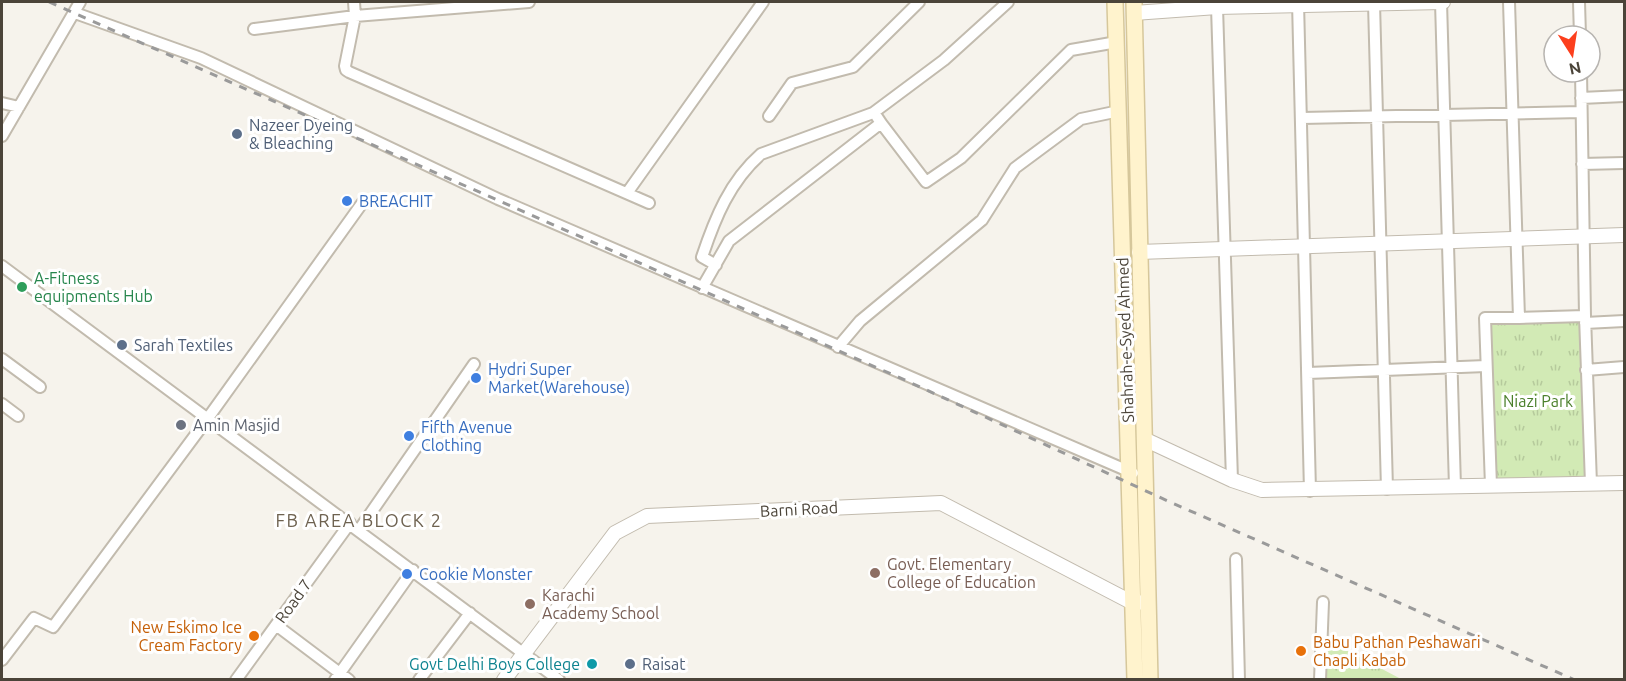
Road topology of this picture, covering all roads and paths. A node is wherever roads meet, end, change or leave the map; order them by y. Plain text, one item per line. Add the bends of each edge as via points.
1 (80, 2) edge
2 (354, 2) edge
3 (529, 2) edge
4 (762, 2) edge
5 (919, 2) edge
6 (1008, 2) edge
7 (1115, 2) edge
8 (1442, 2) edge
9 (1509, 2) edge
10 (1579, 2) edge
11 (1298, 3) edge
12 (1374, 3) junction
13 (1134, 7) edge
14 (1217, 7) junction
15 (75, 13) junction
16 (356, 16) junction
17 (1580, 24) edge
18 (254, 29) dead end
19 (1117, 42) junction
20 (1581, 84) edge
21 (1624, 96) edge
22 (1581, 98) junction
23 (2, 103) edge
24 (19, 107) junction
25 (1119, 111) junction
26 (873, 112) junction
27 (1581, 112) junction
28 (1512, 114) junction
29 (1445, 115) junction
30 (769, 116) dead end
31 (1377, 117) junction
32 (1302, 118) junction
33 (881, 123) junction
34 (2, 136) edge
35 (1624, 163) edge
36 (1582, 164) junction
37 (627, 193) junction
38 (363, 202) dead end
39 (649, 203) dead end
40 (1624, 235) edge
41 (1583, 236) junction
42 (1516, 238) junction
43 (1449, 241) junction
44 (1381, 243) junction
45 (1305, 246) junction
46 (1225, 249) junction
47 (1139, 252) junction
48 (716, 265) junction
49 (2, 266) edge
50 (702, 288) junction
51 (1519, 318) junction
52 (1585, 320) junction
53 (1624, 321) edge
54 (838, 347) junction
55 (2, 359) edge
56 (474, 364) dead end
57 (1486, 366) junction
58 (1452, 367) junction
59 (1624, 367) edge
60 (1384, 370) junction
61 (1586, 370) junction
62 (1308, 373) junction
63 (40, 387) dead end
64 (2, 404) edge
65 (18, 416) dead end
66 (208, 418) junction
67 (1144, 439) junction
68 (1129, 473) junction
69 (1145, 473) junction
70 (1232, 480) junction
71 (1624, 483) edge
72 (1592, 484) junction
73 (1491, 486) junction
74 (1455, 487) junction
75 (1387, 489) junction
76 (1310, 491) junction
77 (355, 526) junction
78 (1236, 559) dead end
79 (413, 570) junction
80 (1323, 602) dead end
81 (1140, 603) junction
82 (470, 613) junction
83 (276, 625) junction
84 (524, 654) junction
85 (2, 660) edge
86 (342, 677) edge
87 (558, 679) edge
88 (236, 680) edge
89 (420, 680) edge
90 (504, 680) edge
91 (1135, 680) edge
92 (1150, 680) edge
93 (1239, 680) edge
94 (1320, 680) edge

1 - 15 street
2 - 16 street
3 - 16 street
4 - 37 street
5 - 30 street via 853,67 792,83
6 - 26 street via 944,60
7 - 19 main road, Shahrah-e-Syed Ahmed
8 - 12 street
8 - 29 street
9 - 28 street
10 - 17 street
11 - 12 street
11 - 14 street
11 - 32 street
12 - 31 street
13 - 14 street
13 - 47 main road, Shahrah-e-Syed Ahmed
14 - 46 street
15 - 24 street
15 - 50 street via 201,58 498,200
16 - 18 street
16 - 37 street via 345,66 349,72
19 - 25 main road, Shahrah-e-Syed Ahmed
19 - 33 street via 1071,50 961,158 926,182
20 - 22 street
21 - 22 street
22 - 27 street
23 - 24 street
24 - 34 street
25 - 54 street via 1081,119 1015,168 982,220 860,321
25 - 68 main road, Shahrah-e-Syed Ahmed
26 - 33 street
26 - 48 street via 761,154 747,166 715,217 702,257
27 - 28 street
27 - 36 street
28 - 29 street
28 - 42 street
29 - 31 street
29 - 43 street
31 - 32 street
31 - 44 street
32 - 45 street
33 - 48 street via 729,241
35 - 36 street
36 - 41 street
37 - 39 street
38 - 66 street
40 - 41 street
41 - 42 street
41 - 52 street
42 - 43 street
42 - 51 street
43 - 44 street
43 - 58 street
44 - 45 street
44 - 60 street
45 - 46 street
45 - 62 street
46 - 47 street
46 - 70 street
47 - 67 main road, Shahrah-e-Syed Ahmed
48 - 50 street
49 - 66 street
50 - 54 street
51 - 52 street
51 - 57 street via 1485,318
52 - 53 street
52 - 61 street
54 - 68 street
55 - 63 street
56 - 77 street, Road 7
57 - 58 street
57 - 73 street
58 - 60 street
58 - 74 street
59 - 61 street
60 - 62 street
60 - 75 street
61 - 72 street
62 - 76 street
64 - 65 street
66 - 77 street
66 - 85 street via 53,627 34,618
67 - 69 main road, Shahrah-e-Syed Ahmed
67 - 70 street
68 - 69 street
68 - 81 main road, Shahrah-e-Syed Ahmed
69 - 81 main road, Shahrah-e-Syed Ahmed
70 - 76 street via 1262,490
71 - 72 street
72 - 73 street
73 - 74 street
74 - 75 street
75 - 76 street
77 - 79 street
77 - 83 street, Road 7
78 - 93 street
79 - 82 street
79 - 86 street
80 - 94 street
81 - 84 street, Barni Road via 941,502 647,516 615,533
81 - 91 main road, Shahrah-e-Syed Ahmed
81 - 92 main road, Shahrah-e-Syed Ahmed
82 - 84 street
82 - 89 street
83 - 86 street
83 - 88 street, Road 7
84 - 87 street
84 - 90 street, Barni Road

